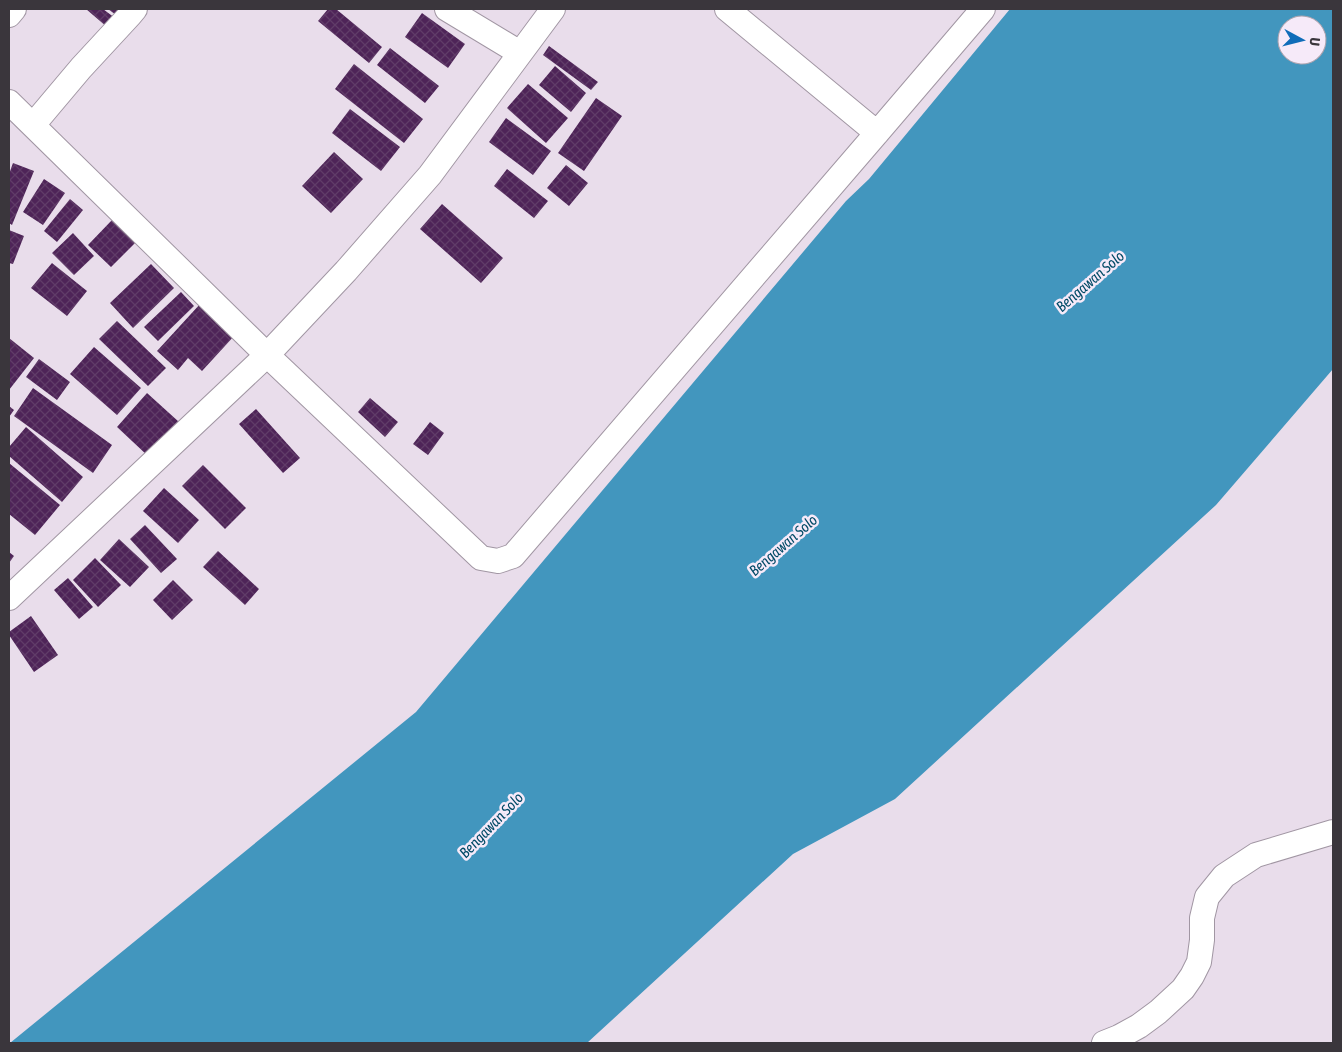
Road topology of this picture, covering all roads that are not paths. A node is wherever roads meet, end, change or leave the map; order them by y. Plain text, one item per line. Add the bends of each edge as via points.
1 (14, 9) edge
2 (135, 9) edge
3 (447, 9) edge
4 (553, 9) edge
5 (727, 9) edge
6 (983, 9) edge
7 (9, 15) edge
8 (520, 53) junction
9 (9, 102) edge
10 (33, 126) junction
11 (877, 134) junction
12 (267, 355) junction
13 (9, 598) edge
14 (1333, 832) edge
15 (1104, 1043) edge

1 - 7 street
2 - 10 street
3 - 8 street
4 - 8 street
5 - 11 street
6 - 11 street
8 - 12 street via 430,175
9 - 10 street
10 - 12 street
11 - 12 street via 513,556 498,560 481,558
12 - 13 street
14 - 15 street via 1256,855 1224,876 1207,897 1199,962 1183,989 1158,1012 1126,1034

